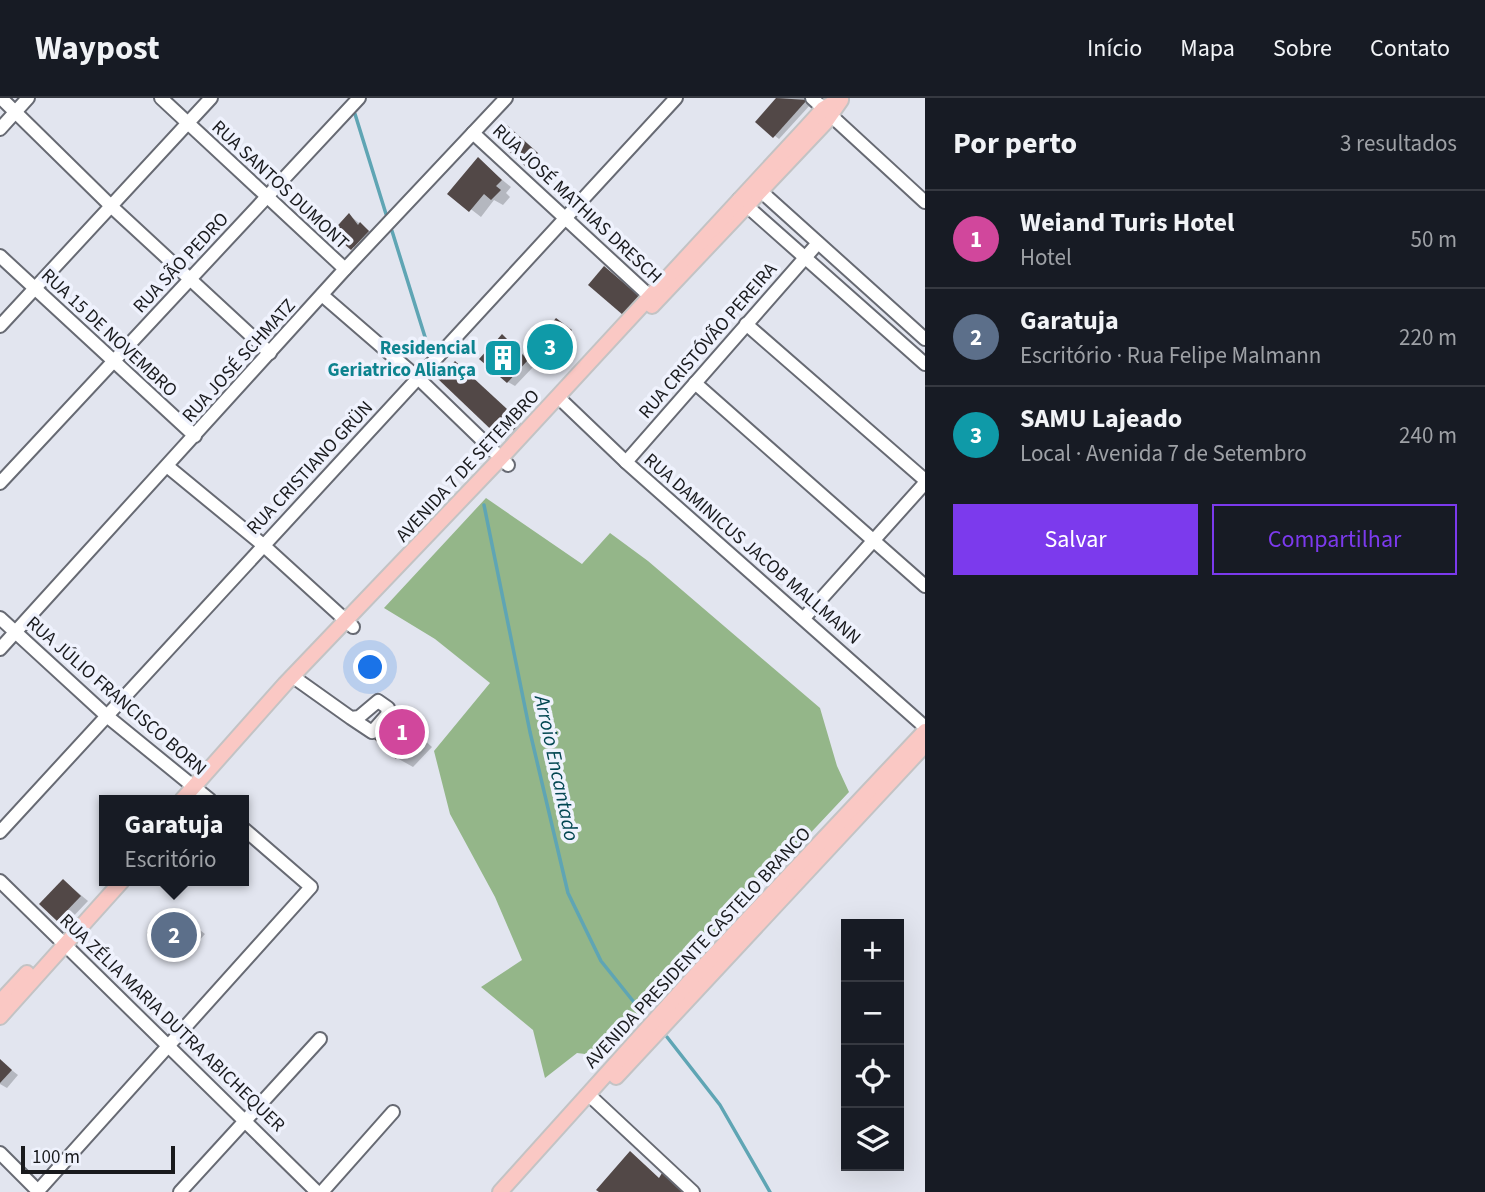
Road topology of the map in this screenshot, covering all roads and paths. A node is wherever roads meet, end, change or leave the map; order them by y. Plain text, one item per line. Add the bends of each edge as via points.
1 (1, 98) edge
2 (28, 98) edge
3 (161, 98) edge
4 (211, 98) edge
5 (359, 98) edge
6 (506, 98) edge
7 (676, 98) edge
8 (812, 98) edge
9 (842, 98) edge
10 (828, 112) junction
11 (15, 113) junction
12 (187, 124) junction
13 (0, 129) edge
14 (473, 133) junction
15 (757, 188) junction
16 (268, 196) junction
17 (743, 202) junction
18 (925, 202) edge
19 (112, 207) junction
20 (567, 218) junction
21 (818, 243) junction
22 (0, 256) edge
23 (805, 257) junction
24 (345, 270) junction
25 (189, 279) junction
26 (34, 289) junction
27 (322, 295) junction
28 (653, 299) junction
29 (746, 324) junction
30 (0, 326) edge
31 (925, 339) edge
32 (270, 354) junction
33 (113, 362) junction
34 (925, 364) edge
35 (418, 378) junction
36 (695, 383) junction
37 (562, 399) junction
38 (195, 436) junction
39 (504, 461) junction
40 (626, 462) junction
41 (167, 466) junction
42 (925, 482) edge
43 (0, 483) edge
44 (874, 541) junction
45 (263, 545) junction
46 (925, 586) edge
47 (0, 618) edge
48 (804, 618) junction
49 (349, 623) junction
50 (16, 632) junction
51 (0, 649) edge
52 (296, 679) junction
53 (108, 717) junction
54 (351, 718) dead end
55 (925, 729) edge
56 (925, 745) edge
57 (200, 795) edge
58 (0, 832) edge
59 (249, 834) edge
60 (0, 881) edge
61 (106, 886) edge
62 (117, 886) edge
63 (63, 940) junction
64 (0, 1002) edge
65 (0, 1017) edge
66 (320, 1039) dead end
67 (171, 1045) junction
68 (591, 1098) junction
69 (393, 1112) dead end
70 (247, 1120) junction
71 (548, 1145) junction
72 (0, 1153) edge
73 (38, 1192) edge
74 (180, 1192) edge
75 (320, 1192) edge
76 (500, 1192) edge
77 (511, 1192) edge
78 (692, 1192) edge

1 - 11 street
2 - 11 street
3 - 12 street, RUA SANTOS DUMONT
4 - 12 street
5 - 16 street, RUA SÃO PEDRO
6 - 14 street, RUA JOSÉ SCHMATZ
7 - 20 street, RUA CRISTIANO GRÜN
8 - 10 street
9 - 10 main road, AVENIDA 7 DE SETEMBRO
10 - 15 main road, AVENIDA 7 DE SETEMBRO
10 - 18 street
11 - 13 street
11 - 19 street
12 - 16 street, RUA SANTOS DUMONT
12 - 19 street
14 - 20 street, RUA JOSÉ MATHIAS DRESCH
14 - 24 street, RUA JOSÉ SCHMATZ
15 - 17 main road, AVENIDA 7 DE SETEMBRO
15 - 21 street
16 - 24 street, RUA SANTOS DUMONT
16 - 25 street, RUA SÃO PEDRO
17 - 23 street
17 - 28 main road, AVENIDA 7 DE SETEMBRO
19 - 25 street
19 - 26 street
20 - 28 street, RUA JOSÉ MATHIAS DRESCH
20 - 35 street, RUA CRISTIANO GRÜN
21 - 23 street, RUA CRISTÓVÃO PEREIRA
21 - 31 street
22 - 26 street, RUA 15 DE NOVEMBRO
23 - 29 street, RUA CRISTÓVÃO PEREIRA
23 - 34 street
24 - 27 street, RUA JOSÉ SCHMATZ
25 - 32 street
25 - 33 street, RUA SÃO PEDRO
26 - 30 street
26 - 33 street, RUA 15 DE NOVEMBRO
27 - 32 street, RUA JOSÉ SCHMATZ
27 - 35 street
28 - 37 main road, AVENIDA 7 DE SETEMBRO
29 - 36 street, RUA CRISTÓVÃO PEREIRA
29 - 42 street
32 - 38 street, RUA JOSÉ SCHMATZ
33 - 38 street, RUA 15 DE NOVEMBRO
33 - 43 street, RUA SÃO PEDRO
35 - 39 street
35 - 45 street, RUA CRISTIANO GRÜN
36 - 40 street, RUA CRISTÓVÃO PEREIRA
36 - 44 street
37 - 39 main road, AVENIDA 7 DE SETEMBRO
37 - 40 street, RUA DAMINICUS JACOB MALLMANN
38 - 41 street, RUA JOSÉ SCHMATZ
39 - 49 main road, AVENIDA 7 DE SETEMBRO
40 - 48 street, RUA DAMINICUS JACOB MALLMANN
41 - 45 street
41 - 50 street, RUA JOSÉ SCHMATZ
42 - 44 street
44 - 46 street
44 - 48 street
45 - 49 street
45 - 53 street, RUA CRISTIANO GRÜN
47 - 50 street, RUA JÚLIO FRANCISCO BORN
48 - 55 street, RUA DAMINICUS JACOB MALLMANN
49 - 52 main road, AVENIDA 7 DE SETEMBRO
50 - 51 street, RUA JOSÉ SCHMATZ
50 - 53 street, RUA JÚLIO FRANCISCO BORN
52 - 54 street
52 - 57 main road, AVENIDA 7 DE SETEMBRO
53 - 57 street, RUA JÚLIO FRANCISCO BORN
53 - 58 street, RUA CRISTIANO GRÜN
55 - 68 main road, AVENIDA PRESIDENTE CASTELO BRANCO
56 - 68 main road, AVENIDA PRESIDENTE CASTELO BRANCO
59 - 67 street via 311,887
60 - 63 street, RUA ZÉLIA MARIA DUTRA ABICHEQUER
61 - 63 main road
62 - 63 main road
63 - 64 main road
63 - 65 main road
63 - 67 street, RUA ZÉLIA MARIA DUTRA ABICHEQUER
66 - 70 street
67 - 70 street, RUA ZÉLIA MARIA DUTRA ABICHEQUER
67 - 73 street
68 - 71 main road, AVENIDA PRESIDENTE CASTELO BRANCO
68 - 78 street
69 - 75 street
70 - 74 street
70 - 75 street, RUA ZÉLIA MARIA DUTRA ABICHEQUER
71 - 76 main road, AVENIDA PRESIDENTE CASTELO BRANCO
71 - 77 main road, AVENIDA PRESIDENTE CASTELO BRANCO
72 - 73 street

